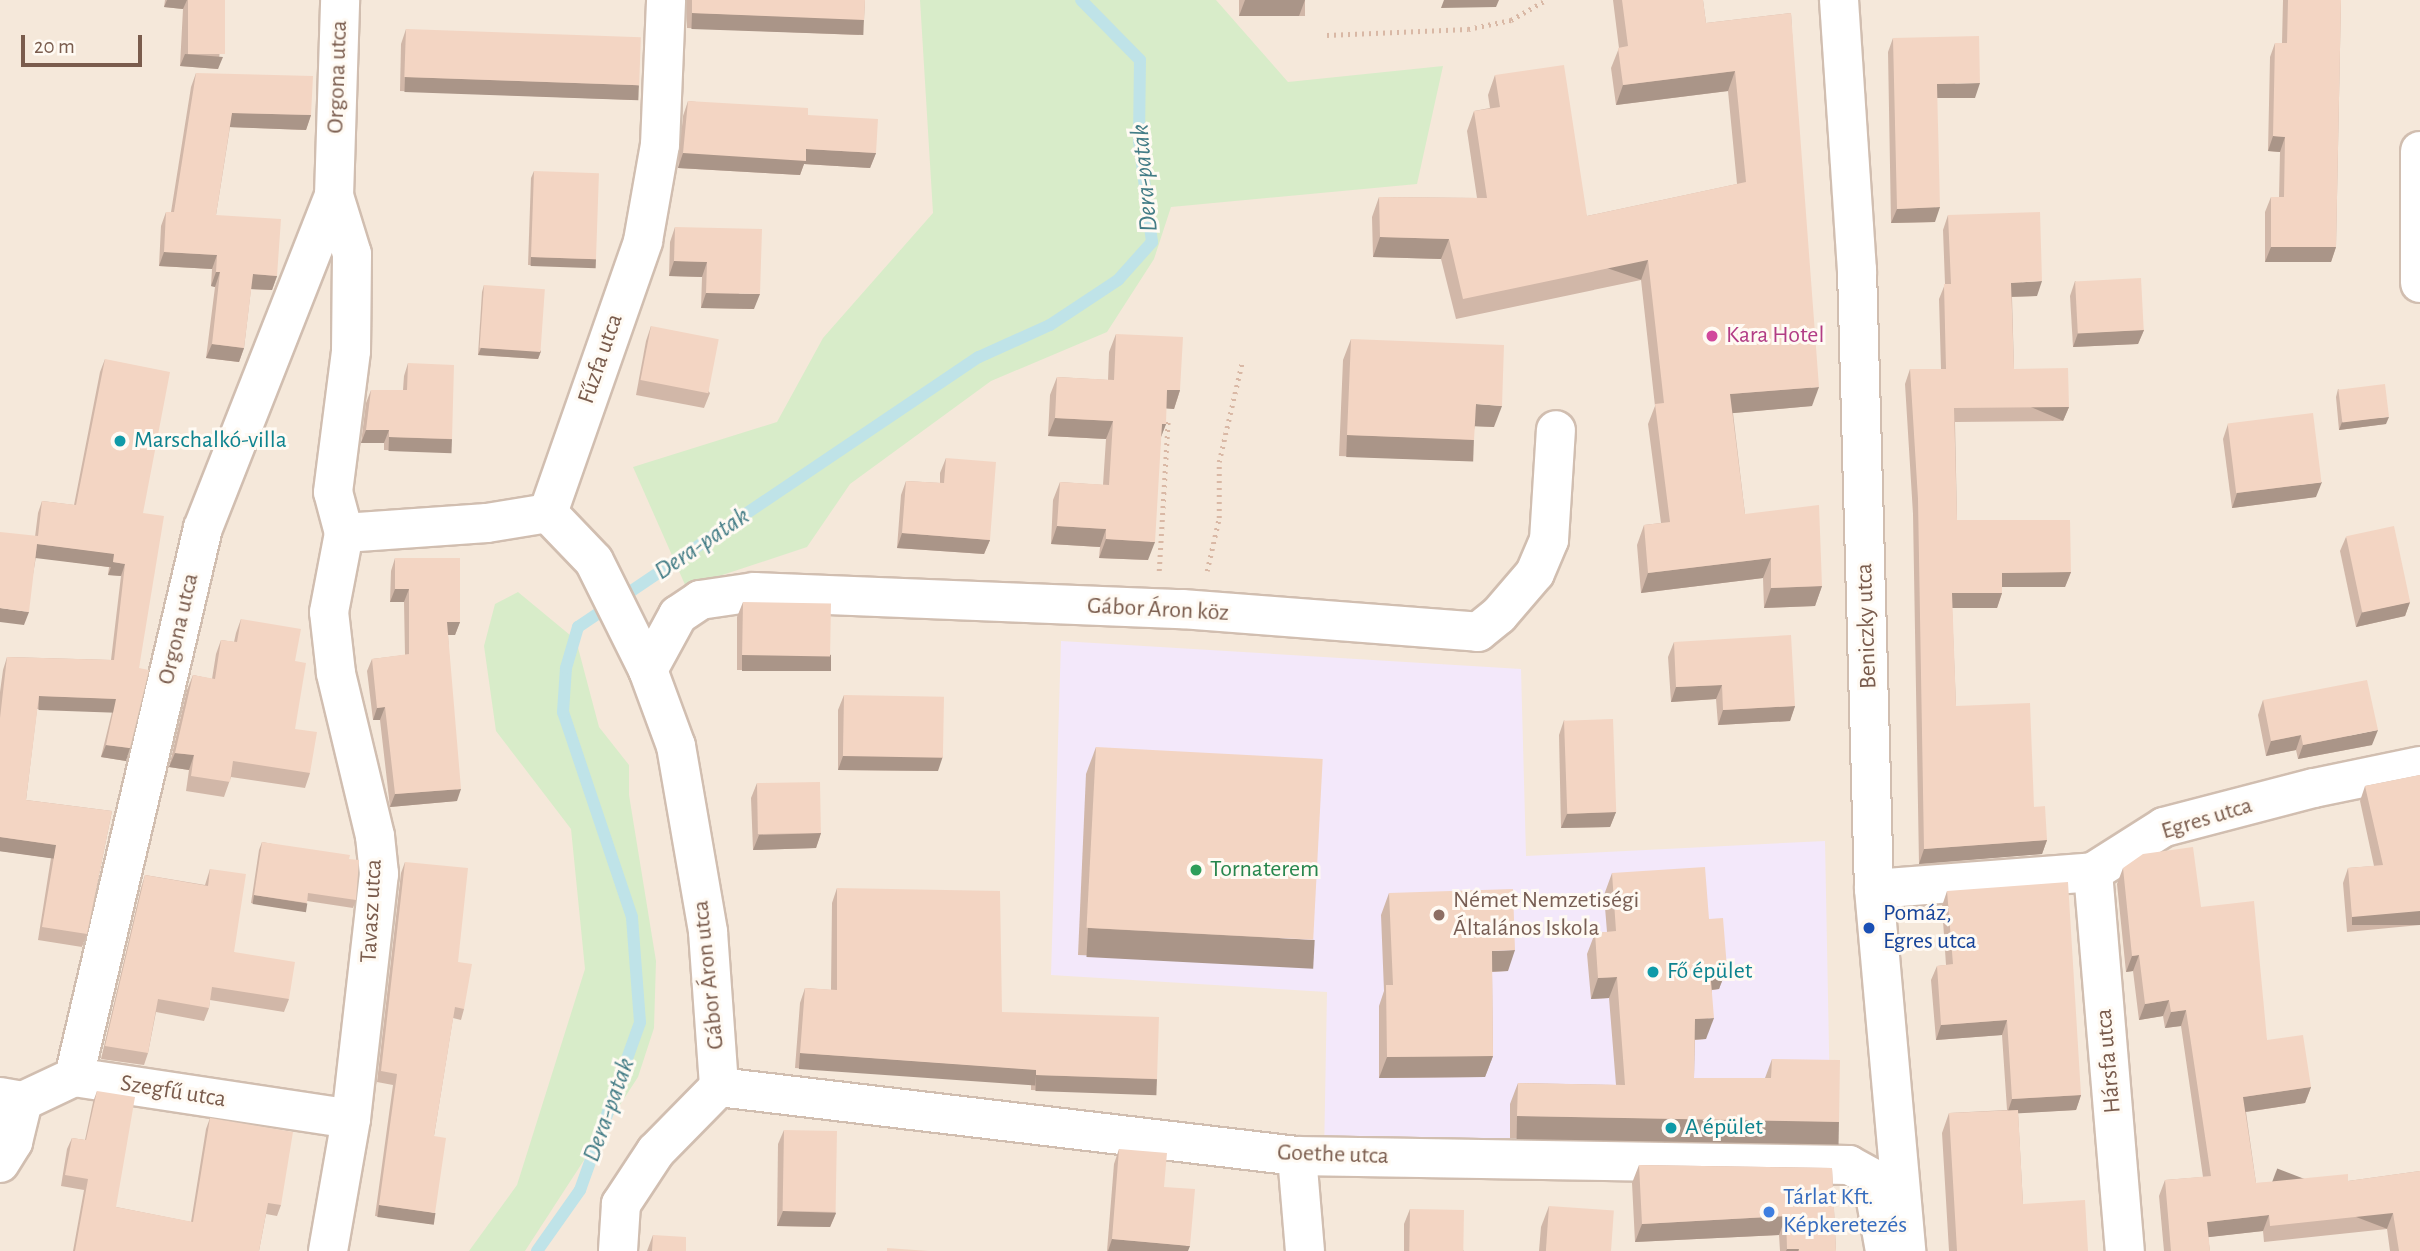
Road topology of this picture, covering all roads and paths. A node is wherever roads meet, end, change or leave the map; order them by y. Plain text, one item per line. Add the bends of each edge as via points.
1 (340, 0) edge
2 (666, 0) edge
3 (1546, 0) edge
4 (1839, 0) edge
5 (1328, 35) dead end
6 (2420, 151) edge
7 (334, 196) junction
8 (2420, 283) edge
9 (1242, 362) dead end
10 (1168, 418) edge
11 (1556, 430) dead end
12 (548, 513) junction
13 (344, 533) junction
14 (1167, 609) junction
15 (639, 654) junction
16 (2420, 766) edge
17 (2093, 872) junction
18 (1874, 889) junction
19 (74, 1077) junction
20 (719, 1087) junction
21 (11, 1099) edge
22 (351, 1119) junction
23 (1297, 1156) junction
24 (0, 1163) edge
25 (328, 1251) edge
26 (618, 1251) edge
27 (1305, 1251) edge
28 (1885, 1251) edge
29 (1906, 1251) edge
30 (2125, 1251) edge

1 - 7 street, Orgona utca
2 - 12 street, Fűzfa utca via 660,145 643,241
3 - 5 path via 1511,20 1468,29
4 - 18 street, Beniczky utca via 1857,270
6 - 8 street
7 - 13 street, Orgona utca via 352,254 351,351 333,492
7 - 19 street, Orgona utca via 203,528
9 - 14 path via 1219,462 1219,518 1204,582
10 - 14 path via 1159,569
11 - 14 street, Gábor Áron köz via 1549,540 1535,573 1478,632
12 - 13 street via 500,522
12 - 15 street, Gábor Áron utca via 594,561
13 - 22 street, Tavasz utca via 328,612 336,673 379,874
14 - 15 street, Gábor Áron köz via 754,592 700,600
15 - 20 street, Gábor Áron utca via 677,746 708,932
16 - 17 street, Egres utca via 2164,827
17 - 18 street, Egres utca
17 - 30 street, Hársfa utca
18 - 29 street, Beniczky utca
19 - 21 street
19 - 22 street, Szegfű utca
20 - 23 street, Goethe utca
20 - 26 street via 656,1151 621,1204
21 - 24 street via 13,1142
22 - 25 street, Tavasz utca
23 - 27 street
23 - 28 street, Goethe utca via 1849,1165 1872,1178

